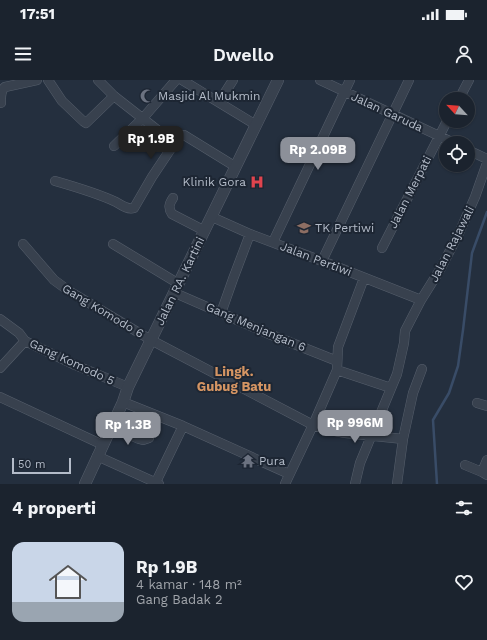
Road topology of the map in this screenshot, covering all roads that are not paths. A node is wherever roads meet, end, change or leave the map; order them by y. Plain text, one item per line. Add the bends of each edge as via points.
1 (37, 80) edge
2 (48, 80) edge
3 (98, 80) edge
4 (176, 80) edge
5 (182, 80) edge
6 (233, 80) edge
7 (278, 80) edge
8 (320, 80) edge
9 (350, 80) edge
10 (409, 80) edge
11 (469, 80) edge
12 (344, 91) junction
13 (462, 92) edge
14 (114, 96) junction
15 (219, 102) junction
16 (1, 103) dead end
17 (392, 114) junction
18 (143, 118) junction
19 (256, 125) junction
20 (443, 128) edge
21 (439, 136) junction
22 (174, 143) junction
23 (114, 146) dead end
24 (475, 153) edge
25 (486, 157) edge
26 (236, 167) junction
27 (55, 181) dead end
28 (173, 198) dead end
29 (212, 217) junction
30 (205, 231) junction
31 (250, 234) junction
32 (273, 242) junction
33 (23, 244) dead end
34 (113, 244) dead end
35 (382, 248) dead end
36 (322, 261) junction
37 (364, 278) junction
38 (177, 288) junction
39 (421, 300) junction
40 (221, 313) junction
41 (0, 318) edge
42 (151, 340) junction
43 (25, 341) junction
44 (337, 365) junction
45 (0, 368) edge
46 (422, 369) dead end
47 (128, 387) junction
48 (391, 388) junction
49 (0, 397) edge
50 (123, 402) junction
51 (477, 403) dead end
52 (487, 406) edge
53 (312, 425) junction
54 (183, 426) junction
55 (111, 427) junction
56 (372, 435) junction
57 (149, 438) dead end
58 (403, 439) junction
59 (103, 445) junction
60 (98, 456) junction
61 (487, 460) edge
62 (466, 464) dead end
63 (484, 473) edge
64 (286, 481) edge
65 (156, 483) edge
66 (85, 484) edge
67 (354, 484) edge
68 (397, 484) edge

1 - 16 street via 5,87 2,89
2 - 14 street via 62,101 86,123
3 - 14 street
4 - 18 street
5 - 15 street
6 - 15 street
7 - 19 street, Jalan RA. Kartini
8 - 12 street, Jalan Garuda
9 - 12 street
10 - 17 street
11 - 13 street
12 - 17 street, Jalan Garuda
12 - 32 street
14 - 18 street
15 - 19 street
17 - 21 street, Jalan Garuda
17 - 36 street
18 - 22 street
18 - 23 street
19 - 26 street, Jalan RA. Kartini
20 - 21 street, Jalan Merpati
21 - 35 street, Jalan Merpati
22 - 26 street via 179,136 184,135
22 - 27 street via 134,208
24 - 25 street
25 - 39 street, Jalan Rajawali via 475,197 459,233
26 - 29 street, Jalan RA. Kartini
28 - 30 street via 169,208 172,214
29 - 30 street, Jalan RA. Kartini
29 - 31 street, Jalan Pertiwi
30 - 38 street, Jalan RA. Kartini
31 - 32 street, Jalan Pertiwi
31 - 40 street
32 - 36 street, Jalan Pertiwi
33 - 42 street, Gang Komodo 6 via 60,285
34 - 38 street, Gang Menjangan 6
36 - 37 street, Jalan Pertiwi
37 - 39 street, Jalan Pertiwi
37 - 44 street via 338,347
38 - 40 street, Gang Menjangan 6
38 - 42 street, Jalan RA. Kartini
39 - 48 street, Jalan Rajawali via 405,331 400,362
40 - 44 street, Gang Menjangan 6
41 - 43 street, Gang Komodo 5
42 - 47 street, Jalan RA. Kartini
42 - 53 street, Gang Komodo 6
43 - 45 street
43 - 47 street, Gang Komodo 5 via 87,371
44 - 48 street, Gang Menjangan 6
44 - 53 street
46 - 58 street via 413,393
47 - 50 street, Jalan RA. Kartini
48 - 56 street, Jalan Rajawali
49 - 59 street
50 - 54 street
50 - 55 street, Jalan RA. Kartini
51 - 52 street
53 - 56 street, Gang Komodo 6 via 345,433
53 - 64 street
54 - 64 street
54 - 65 street
55 - 57 street via 139,439
55 - 59 street, Jalan RA. Kartini
56 - 58 street, Gang Komodo 6
56 - 67 street, Jalan Rajawali
58 - 68 street
59 - 60 street, Jalan RA. Kartini
60 - 65 street
60 - 66 street, Jalan RA. Kartini
61 - 63 street
62 - 63 street

